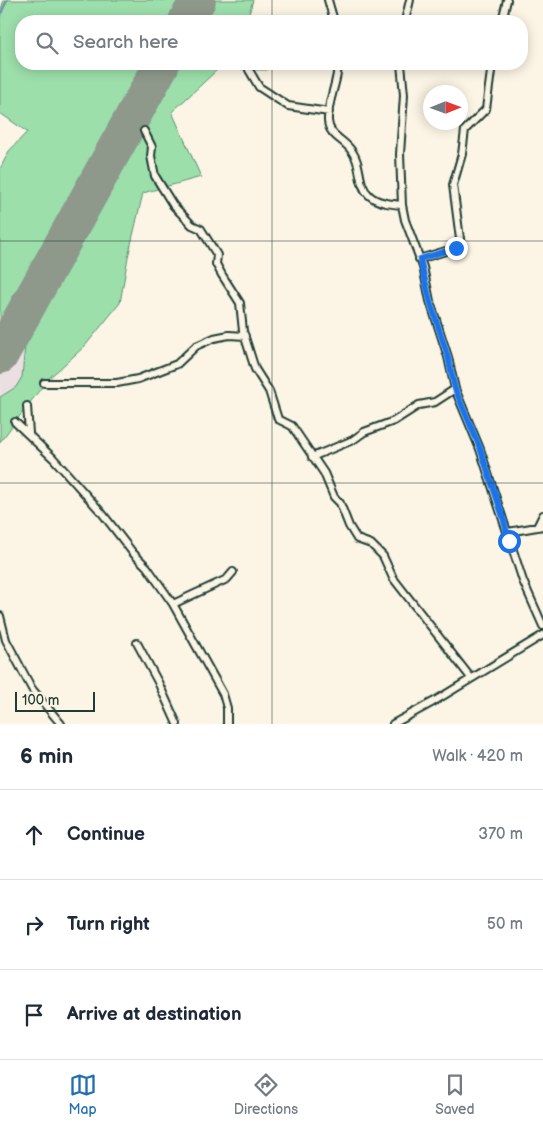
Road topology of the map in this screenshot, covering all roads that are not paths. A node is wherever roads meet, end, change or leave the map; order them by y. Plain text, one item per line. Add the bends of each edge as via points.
1 (328, 0) edge
2 (410, 0) edge
3 (507, 0) edge
4 (332, 15) edge
5 (406, 15) edge
6 (503, 15) edge
7 (249, 70) dead end
8 (338, 70) edge
9 (402, 70) edge
10 (491, 70) edge
11 (329, 112) junction
12 (144, 131) dead end
13 (402, 205) junction
14 (420, 259) junction
15 (245, 336) junction
16 (44, 383) dead end
17 (455, 389) junction
18 (27, 406) dead end
19 (16, 422) dead end
20 (29, 433) junction
21 (312, 457) junction
22 (543, 515) edge
23 (540, 526) edge
24 (508, 532) junction
25 (233, 572) dead end
26 (173, 604) junction
27 (0, 616) edge
28 (543, 626) edge
29 (543, 635) edge
30 (137, 643) dead end
31 (472, 678) junction
32 (61, 724) edge
33 (177, 724) edge
34 (228, 724) edge
35 (393, 724) edge

1 - 4 street
2 - 5 street
3 - 6 street
7 - 11 street via 259,87 288,106
8 - 11 street
9 - 13 street
10 - 14 street via 486,110 465,130 453,184 460,239 456,248
11 - 13 street via 332,134 354,153 366,192 380,202
12 - 15 street via 152,147 155,176 173,205 192,225 201,229 217,255 216,264 240,303
13 - 14 street
14 - 17 street
15 - 16 street via 214,338 196,346 176,364 138,379 108,384
15 - 21 street via 255,369 269,391 278,419 292,426
17 - 21 street via 435,402 419,405 394,421
17 - 24 street via 480,448
18 - 20 street
19 - 20 street
20 - 26 street via 102,513
21 - 31 street via 324,473 357,539 372,544 383,556 394,578
22 - 23 street
23 - 24 street
24 - 28 street via 523,581
25 - 26 street via 227,579
26 - 34 street via 223,694
27 - 32 street via 6,640 32,689
29 - 31 street
30 - 33 street
31 - 35 street

